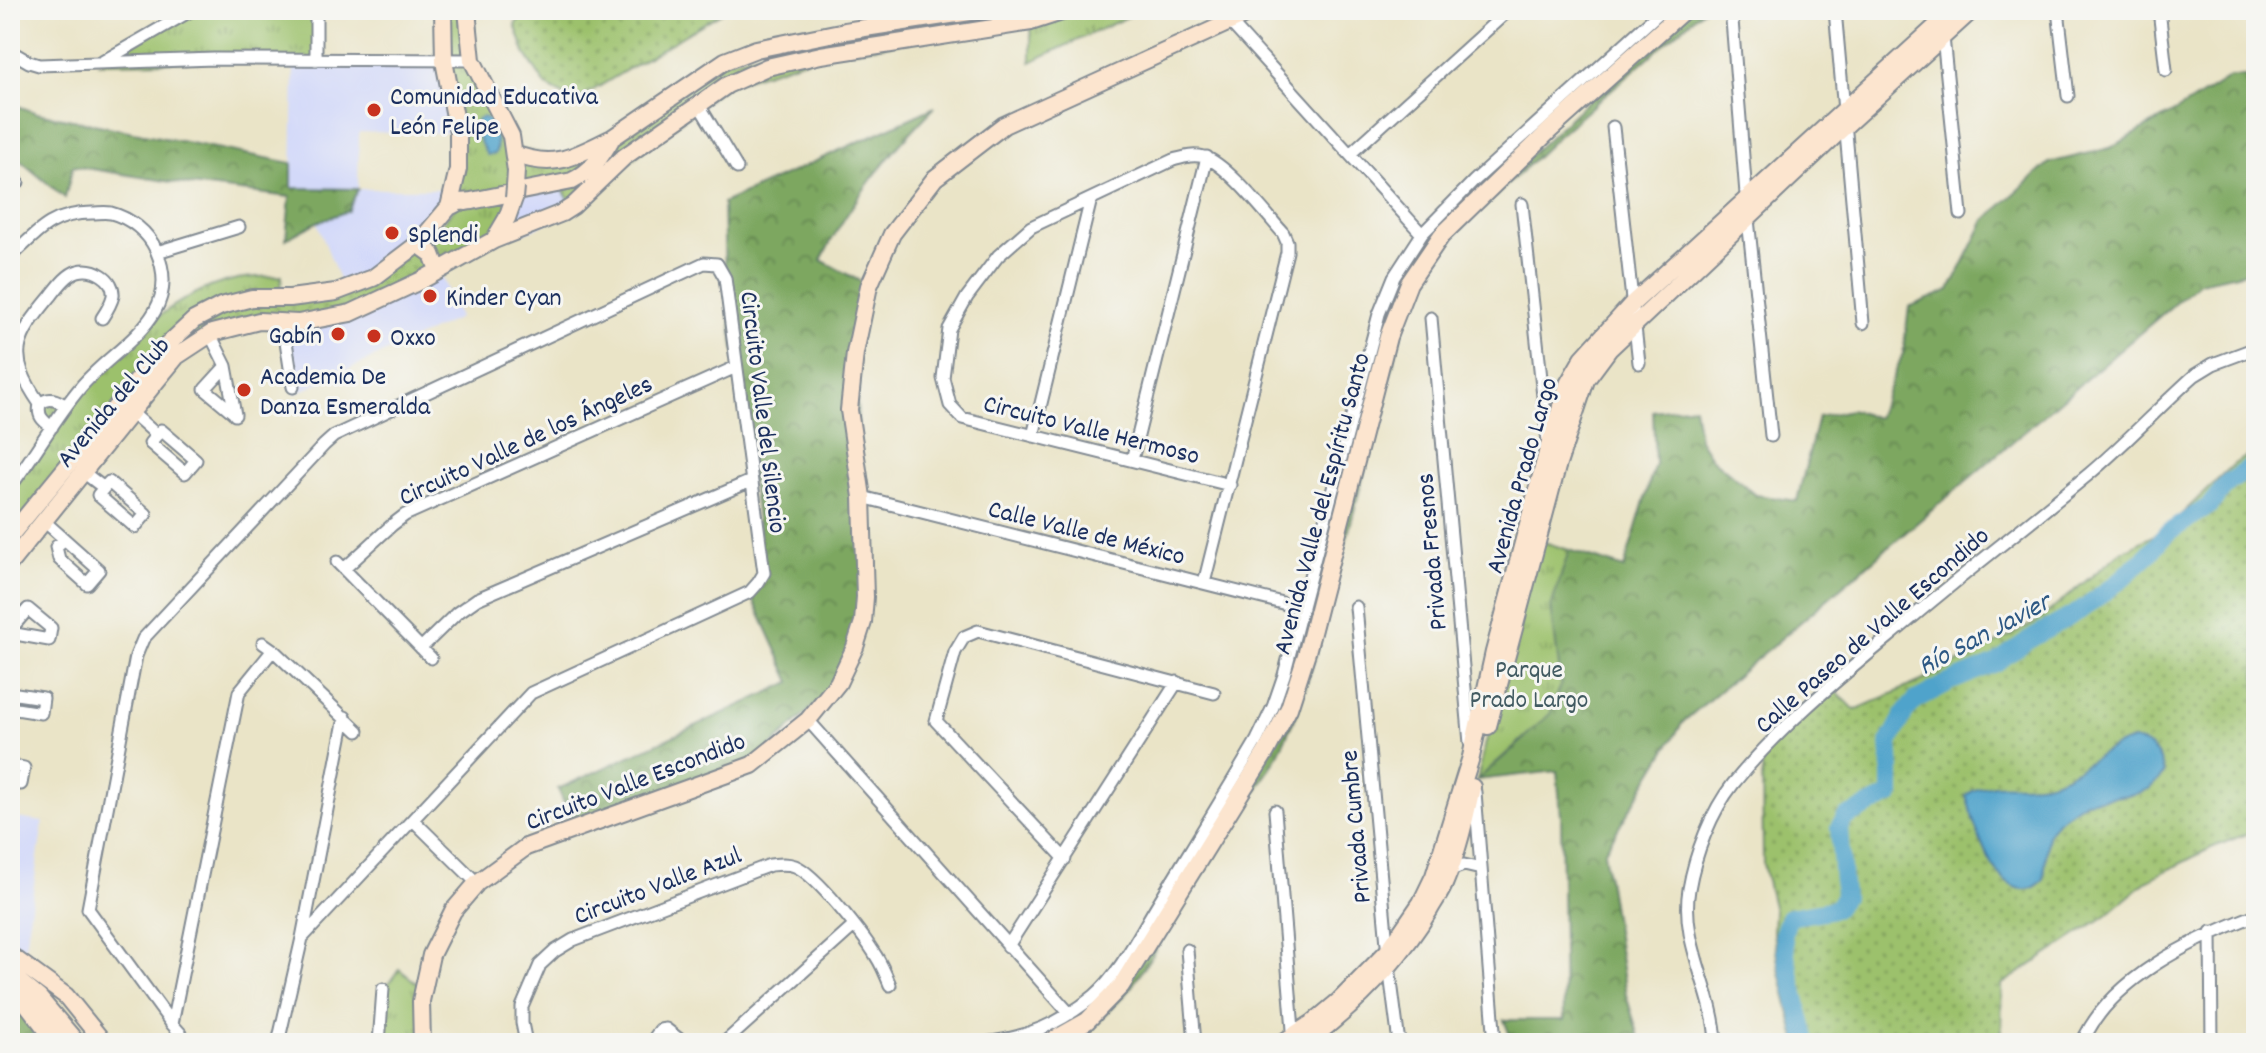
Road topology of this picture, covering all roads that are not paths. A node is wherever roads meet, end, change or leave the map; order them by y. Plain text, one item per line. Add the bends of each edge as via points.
1 (192, 10) edge
2 (316, 10) edge
3 (443, 10) edge
4 (467, 10) edge
5 (983, 10) edge
6 (1068, 10) edge
7 (1256, 10) edge
8 (1509, 10) edge
9 (1662, 10) edge
10 (1684, 10) edge
11 (1835, 10) edge
12 (1972, 10) edge
13 (2058, 10) edge
14 (2159, 10) edge
15 (936, 13) edge
16 (1732, 20) dead end
17 (1945, 20) edge
18 (1230, 22) junction
19 (10, 51) edge
20 (316, 60) junction
21 (472, 60) junction
22 (444, 61) junction
23 (100, 63) junction
24 (2166, 70) dead end
25 (2068, 96) dead end
26 (699, 105) junction
27 (1845, 108) junction
28 (1845, 126) junction
29 (1613, 127) dead end
30 (612, 138) junction
31 (514, 154) junction
32 (1350, 154) junction
33 (1207, 157) junction
34 (737, 168) dead end
35 (1091, 199) junction
36 (1746, 199) junction
37 (1522, 204) dead end
38 (449, 207) junction
39 (1961, 214) dead end
40 (1748, 219) junction
41 (239, 227) dead end
42 (506, 230) junction
43 (1422, 234) junction
44 (418, 244) junction
45 (157, 252) junction
46 (10, 258) edge
47 (438, 270) junction
48 (1633, 303) junction
49 (102, 318) dead end
50 (1431, 318) dead end
51 (280, 322) junction
52 (1863, 323) dead end
53 (1635, 325) junction
54 (210, 334) junction
55 (2256, 348) edge
56 (171, 351) junction
57 (1639, 363) dead end
58 (226, 366) dead end
59 (736, 367) junction
60 (293, 387) dead end
61 (40, 404) junction
62 (66, 406) junction
63 (131, 412) junction
64 (52, 427) junction
65 (157, 435) dead end
66 (1033, 436) junction
67 (1771, 436) dead end
68 (1548, 449) junction
69 (1132, 460) junction
70 (1557, 467) junction
71 (83, 472) junction
72 (751, 481) junction
73 (1230, 485) junction
74 (10, 487) edge
75 (104, 488) dead end
76 (58, 491) junction
77 (862, 497) junction
78 (44, 521) junction
79 (10, 536) edge
80 (64, 539) dead end
81 (10, 563) edge
82 (1204, 583) junction
83 (1356, 607) dead end
84 (1302, 608) junction
85 (421, 648) junction
86 (431, 658) dead end
87 (1177, 682) junction
88 (1486, 685) junction
89 (1465, 687) junction
90 (10, 693) edge
91 (1214, 693) dead end
92 (10, 708) edge
93 (345, 717) junction
94 (808, 720) junction
95 (358, 731) dead end
96 (1471, 757) junction
97 (10, 765) edge
98 (10, 782) edge
99 (1474, 782) junction
100 (1275, 811) dead end
101 (413, 820) junction
102 (1065, 859) junction
103 (1481, 869) junction
104 (1450, 870) junction
105 (477, 883) junction
106 (2256, 915) edge
107 (854, 926) junction
108 (2211, 932) junction
109 (302, 938) junction
110 (10, 945) edge
111 (1008, 946) junction
112 (1187, 950) dead end
113 (10, 955) edge
114 (1388, 958) junction
115 (10, 974) edge
116 (890, 985) dead end
117 (10, 988) edge
118 (383, 989) dead end
119 (66, 996) junction
120 (1070, 1014) junction
121 (172, 1024) junction
122 (52, 1036) edge
123 (1294, 1041) edge
124 (70, 1043) edge
125 (77, 1043) edge
126 (104, 1043) edge
127 (189, 1043) edge
128 (278, 1043) edge
129 (379, 1043) edge
130 (422, 1043) edge
131 (526, 1043) edge
132 (651, 1043) edge
133 (684, 1043) edge
134 (724, 1043) edge
135 (984, 1043) edge
136 (1048, 1043) edge
137 (1195, 1043) edge
138 (1399, 1043) edge
139 (1495, 1043) edge
140 (1716, 1043) edge
141 (2082, 1043) edge
142 (2212, 1043) edge

1 - 23 street
2 - 20 street
3 - 22 street
4 - 21 street
5 - 15 street
6 - 26 street, Avenida del Club via 1031,22 767,67
7 - 18 street, Circuito Valle Escondido
8 - 32 street
9 - 43 street
10 - 136 street, Avenida Valle del Espíritu Santo via 1441,236 1409,283 1388,337 1289,708 1121,986 1087,1021
11 - 27 street
12 - 17 street, Avenida Prado Largo
13 - 25 street
14 - 24 street
15 - 30 street via 745,53 725,61
16 - 36 street
17 - 27 street, Avenida Prado Largo
17 - 28 street, Avenida Prado Largo
17 - 39 street
18 - 32 street
18 - 77 street, Circuito Valle Escondido via 1004,125 935,178 892,234 869,286 849,410
19 - 23 street via 39,65
20 - 22 street
20 - 23 street
21 - 22 street
21 - 31 street via 511,136
22 - 38 street via 458,132 458,169
26 - 34 street
26 - 42 street, Avenida del Club via 624,157 573,206
27 - 28 street
27 - 36 street, Avenida Prado Largo
28 - 40 street, Avenida Prado Largo
28 - 52 street
29 - 48 street
30 - 31 street via 547,163
30 - 38 street via 588,173 572,181
31 - 42 street
32 - 43 street
33 - 35 street, Circuito Valle Hermoso via 1173,160
33 - 69 street
33 - 73 street, Circuito Valle Hermoso via 1224,169 1287,242
35 - 66 street
35 - 66 street, Circuito Valle Hermoso via 1031,227 998,256 949,329 943,378 950,405 962,418
36 - 40 street
36 - 48 street, Avenida Prado Largo
37 - 68 street
38 - 44 street, Avenida del Club
40 - 53 street, Avenida Prado Largo
40 - 67 street
41 - 45 street
42 - 47 street, Avenida del Club
43 - 84 street via 1394,277 1379,314
44 - 47 street via 432,254
44 - 56 street, Avenida del Club via 373,278 343,290 221,306 194,320
45 - 46 street via 134,223 109,213 74,213 44,227
45 - 62 street via 162,286 151,320
47 - 51 street, Avenida del Club via 351,313
48 - 53 street
48 - 68 street, Avenida Prado Largo via 1583,358 1568,384
49 - 61 street via 112,298 111,285 95,272 80,270 26,326 18,358
50 - 89 street, Privada Fresnos
51 - 54 street, Avenida del Club via 259,321
51 - 60 street
53 - 57 street
53 - 70 street, Avenida Prado Largo via 1586,380
54 - 56 street, Avenida del Club
54 - 58 street
55 - 140 street, Calle Paseo de Valle Escondido via 2195,375 2090,472 1831,686 1732,786 1695,863 1687,921
56 - 63 street, Avenida del Club
56 - 76 street, Avenida del Club
59 - 72 street, Circuito Valle del Silencio
59 - 85 street, Circuito Valle de los Ángeles via 405,515 340,565
59 - 121 street, Circuito Valle del Silencio via 725,278 717,264 704,263 334,436 143,639 88,909
61 - 62 street via 50,399
61 - 64 street via 42,420
62 - 64 street
63 - 65 street
63 - 71 street, Avenida del Club
64 - 74 street
66 - 69 street, Circuito Valle Hermoso
68 - 70 street
68 - 88 street, Avenida Prado Largo
69 - 73 street, Circuito Valle Hermoso
70 - 99 street, Avenida Prado Largo
71 - 75 street
71 - 76 street, Avenida del Club
72 - 85 street via 477,599
72 - 101 street, Circuito Valle del Silencio via 764,573 750,592 531,693
73 - 82 street, Circuito Valle Hermoso
76 - 78 street, Avenida del Club
76 - 79 street, Avenida del Club
77 - 82 street, Calle Valle de México
77 - 94 street, Circuito Valle Escondido via 863,622 838,683
78 - 80 street
78 - 81 street, Avenida del Club
82 - 84 street, Calle Valle de México
83 - 114 street, Privada Cumbre
84 - 120 street via 1273,707 1257,740 1123,960 1096,994
85 - 86 street, Circuito Valle de los Ángeles
87 - 91 street
87 - 102 street
87 - 102 street via 978,631 964,637 936,721
88 - 89 street
88 - 96 street, Avenida Prado Largo
89 - 96 street, Privada Fresnos
90 - 92 street via 43,698 41,713
93 - 95 street
93 - 109 street
93 - 121 street via 268,646 239,692
94 - 105 street, Circuito Valle Escondido via 752,765 526,847
94 - 111 street
96 - 99 street, Privada Fresnos
96 - 114 street, Avenida Prado Largo via 1434,876
97 - 98 street via 24,768 21,784
99 - 103 street, Privada Fresnos
99 - 104 street, Avenida Prado Largo
100 - 123 street
101 - 105 street
101 - 109 street, Circuito Valle del Silencio
102 - 111 street
103 - 104 street via 1464,865
103 - 139 street, Privada Fresnos
104 - 114 street, Avenida Prado Largo via 1414,936
105 - 130 street, Circuito Valle Escondido via 453,911 431,955 421,1001
106 - 108 street
107 - 116 street, Circuito Valle Azul
107 - 131 street, Circuito Valle Azul via 807,873 770,865 555,951 540,965 522,1007
107 - 134 street
108 - 141 street via 2143,973 2111,1001
108 - 142 street
109 - 128 street
110 - 119 street via 45,971
111 - 120 street
112 - 137 street
113 - 119 street
114 - 123 street, Avenida Prado Largo via 1343,1015
114 - 138 street, Privada Cumbre
115 - 125 street via 39,998
117 - 122 street
118 - 129 street
119 - 126 street
120 - 135 street via 1012,1040
121 - 127 street, Circuito Valle del Silencio
122 - 124 street via 59,1032
132 - 133 street via 666,1029

